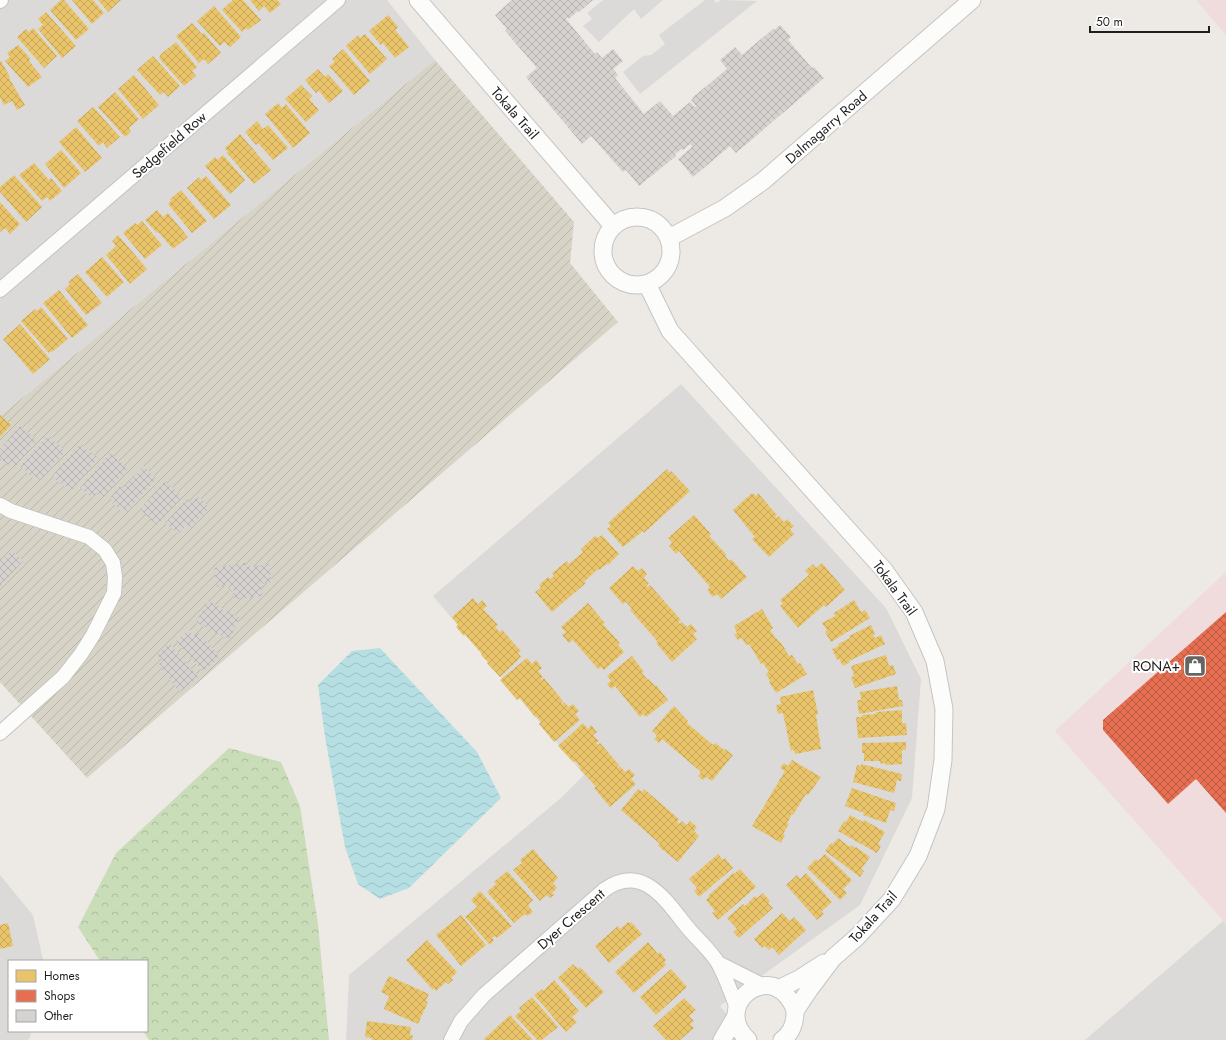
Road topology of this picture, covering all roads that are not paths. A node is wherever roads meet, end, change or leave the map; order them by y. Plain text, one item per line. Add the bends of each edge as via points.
1 (338, 0) edge
2 (418, 0) edge
3 (972, 0) edge
4 (613, 226) junction
5 (669, 238) junction
6 (647, 284) junction
7 (0, 290) edge
8 (0, 505) edge
9 (0, 733) edge
10 (833, 958) junction
11 (718, 963) junction
12 (771, 988) junction
13 (736, 1012) junction
14 (795, 1016) junction
15 (452, 1040) edge
16 (722, 1040) edge
17 (748, 1040) edge
18 (782, 1040) edge
19 (800, 1040) edge

1 - 7 street, Sedgefield Row
2 - 4 street, Tokala Trail
3 - 5 street, Dalmagarry Road via 763,182 725,208
4 - 5 street via 622,220 644,217 655,221
4 - 6 street via 602,246 607,268 614,277 624,283 635,286
5 - 6 street via 670,261 657,279
6 - 10 street, Tokala Trail via 670,330 884,570 914,612 935,661 944,709 943,760 936,809 918,856 892,899
8 - 9 street via 88,538 105,550 113,563 115,577 114,593 81,654 63,678
10 - 12 street, Tokala Trail via 799,979
10 - 14 street, Tokala Trail via 809,990
11 - 12 street, Dyer Crescent
11 - 13 street, Dyer Crescent
11 - 15 street, Dyer Crescent via 660,894 636,880 624,881 604,890 484,996 461,1021
12 - 13 street, Tokala Trail via 755,988 747,993 740,999
12 - 14 street via 786,994 792,1002
13 - 16 street
13 - 17 street via 737,1025
14 - 18 street, Tokala Trail via 791,1031
14 - 19 street

